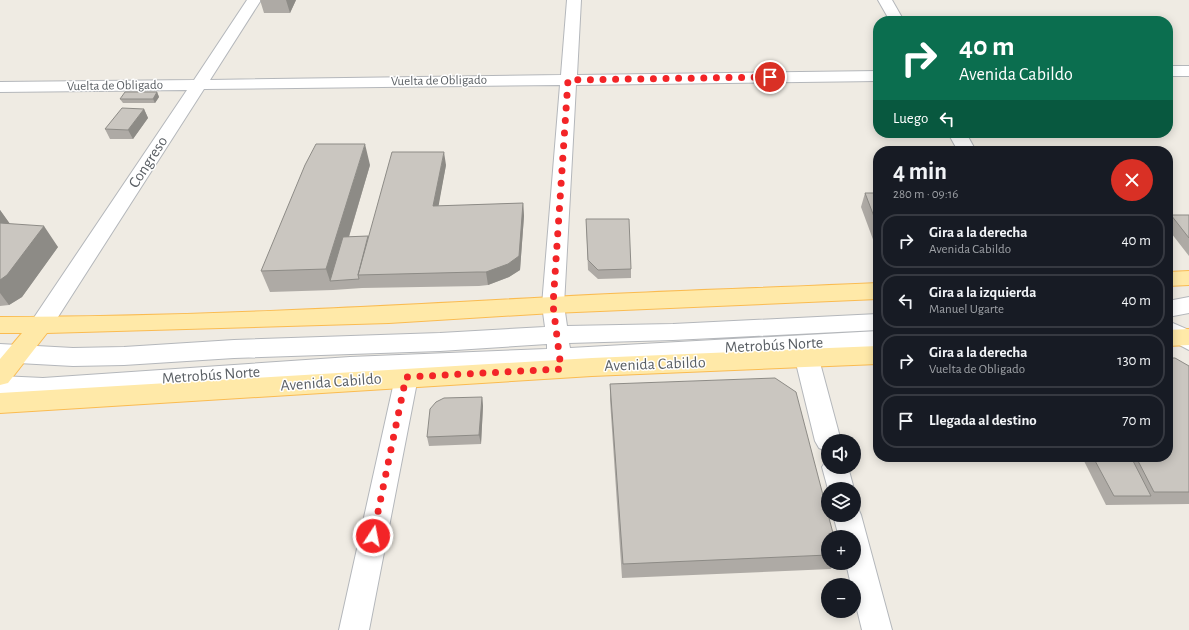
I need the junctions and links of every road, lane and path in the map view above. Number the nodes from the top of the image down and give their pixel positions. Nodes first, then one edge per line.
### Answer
1 (254, 0) edge
2 (574, 0) edge
3 (886, 0) edge
4 (894, 16) edge
5 (1173, 71) edge
6 (1189, 71) edge
7 (873, 76) edge
8 (568, 80) junction
9 (198, 85) junction
10 (0, 87) edge
11 (1189, 278) edge
12 (1173, 279) edge
13 (873, 291) edge
14 (1189, 291) edge
15 (1173, 293) edge
16 (553, 305) junction
17 (1189, 305) edge
18 (1173, 308) edge
19 (873, 322) edge
20 (0, 325) edge
21 (41, 325) junction
22 (873, 340) edge
23 (9, 353) edge
24 (559, 354) junction
25 (873, 355) edge
26 (807, 359) junction
27 (0, 376) edge
28 (406, 377) junction
29 (0, 385) edge
30 (0, 403) edge
31 (826, 434) edge
32 (861, 568) edge
33 (354, 630) edge
34 (877, 630) edge

1 - 9 street, Congreso
2 - 8 street
3 - 4 street
5 - 6 street
7 - 8 street, Vuelta de Obligado
8 - 9 street, Vuelta de Obligado
8 - 16 street
9 - 10 street, Vuelta de Obligado
9 - 21 street, Congreso
11 - 12 main road
13 - 16 main road
14 - 15 street
16 - 21 main road
16 - 24 street
17 - 18 street
19 - 24 street, Metrobús Norte
20 - 21 main road
21 - 23 main road
22 - 24 street, Metrobús Norte
23 - 24 street, Metrobús Norte
23 - 27 main road
24 - 26 main road, Avenida Cabildo
24 - 28 main road, Avenida Cabildo
24 - 29 street, Metrobús Norte
25 - 26 main road, Avenida Cabildo
26 - 31 street
28 - 30 main road, Avenida Cabildo
28 - 33 street
32 - 34 street

